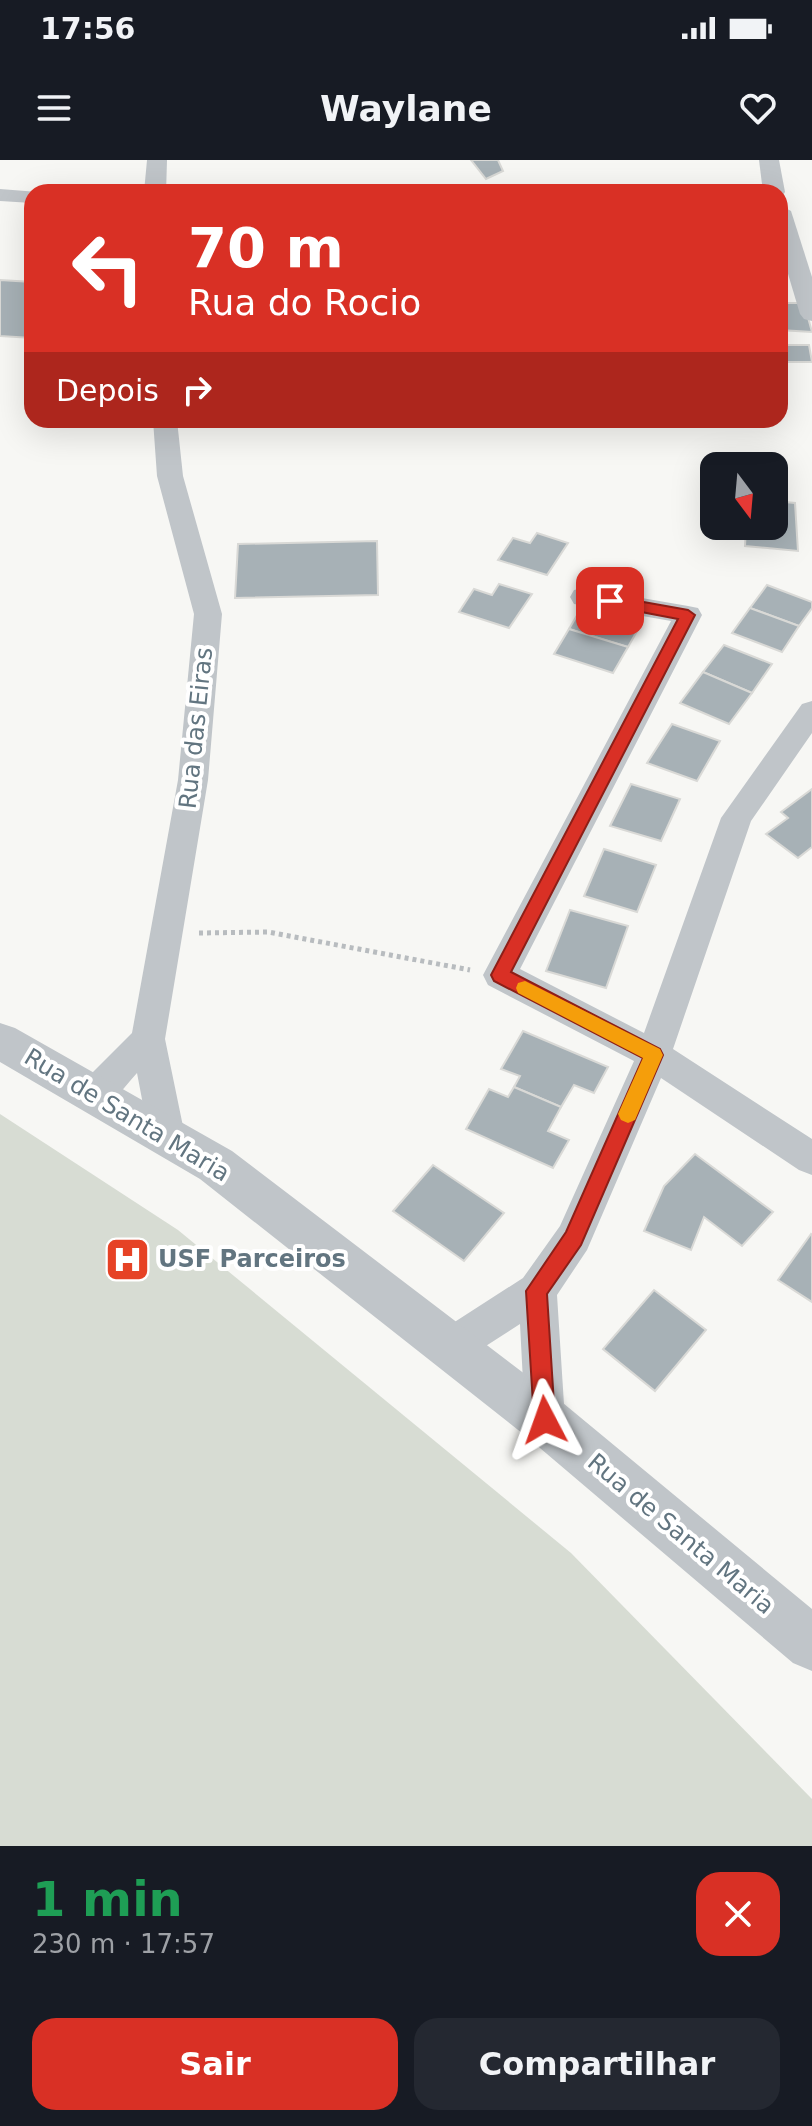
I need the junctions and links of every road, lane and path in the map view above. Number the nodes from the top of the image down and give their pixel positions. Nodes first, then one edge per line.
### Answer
1 (157, 160) edge
2 (769, 160) edge
3 (156, 184) edge
4 (773, 184) edge
5 (0, 195) edge
6 (24, 196) edge
7 (788, 237) edge
8 (812, 314) edge
9 (166, 428) edge
10 (584, 597) dead end
11 (812, 711) edge
12 (166, 933) junction
13 (500, 975) junction
14 (148, 1039) junction
15 (0, 1041) edge
16 (654, 1055) junction
17 (94, 1095) junction
18 (167, 1136) junction
19 (812, 1159) edge
20 (537, 1291) junction
21 (450, 1347) junction
22 (545, 1420) junction
23 (812, 1644) edge

1 - 3 street
2 - 4 street
5 - 6 street
7 - 8 street
9 - 12 street, Rua das Eiras
10 - 13 street
11 - 16 street
12 - 13 path
12 - 14 street, Rua das Eiras
13 - 16 street
14 - 17 street
14 - 18 street, Rua das Eiras
15 - 17 street, Rua de Santa Maria
16 - 19 street
16 - 20 street
17 - 18 street, Rua de Santa Maria
18 - 21 street, Rua de Santa Maria
20 - 21 street
20 - 22 street
21 - 22 street, Rua de Santa Maria
22 - 23 street, Rua de Santa Maria

